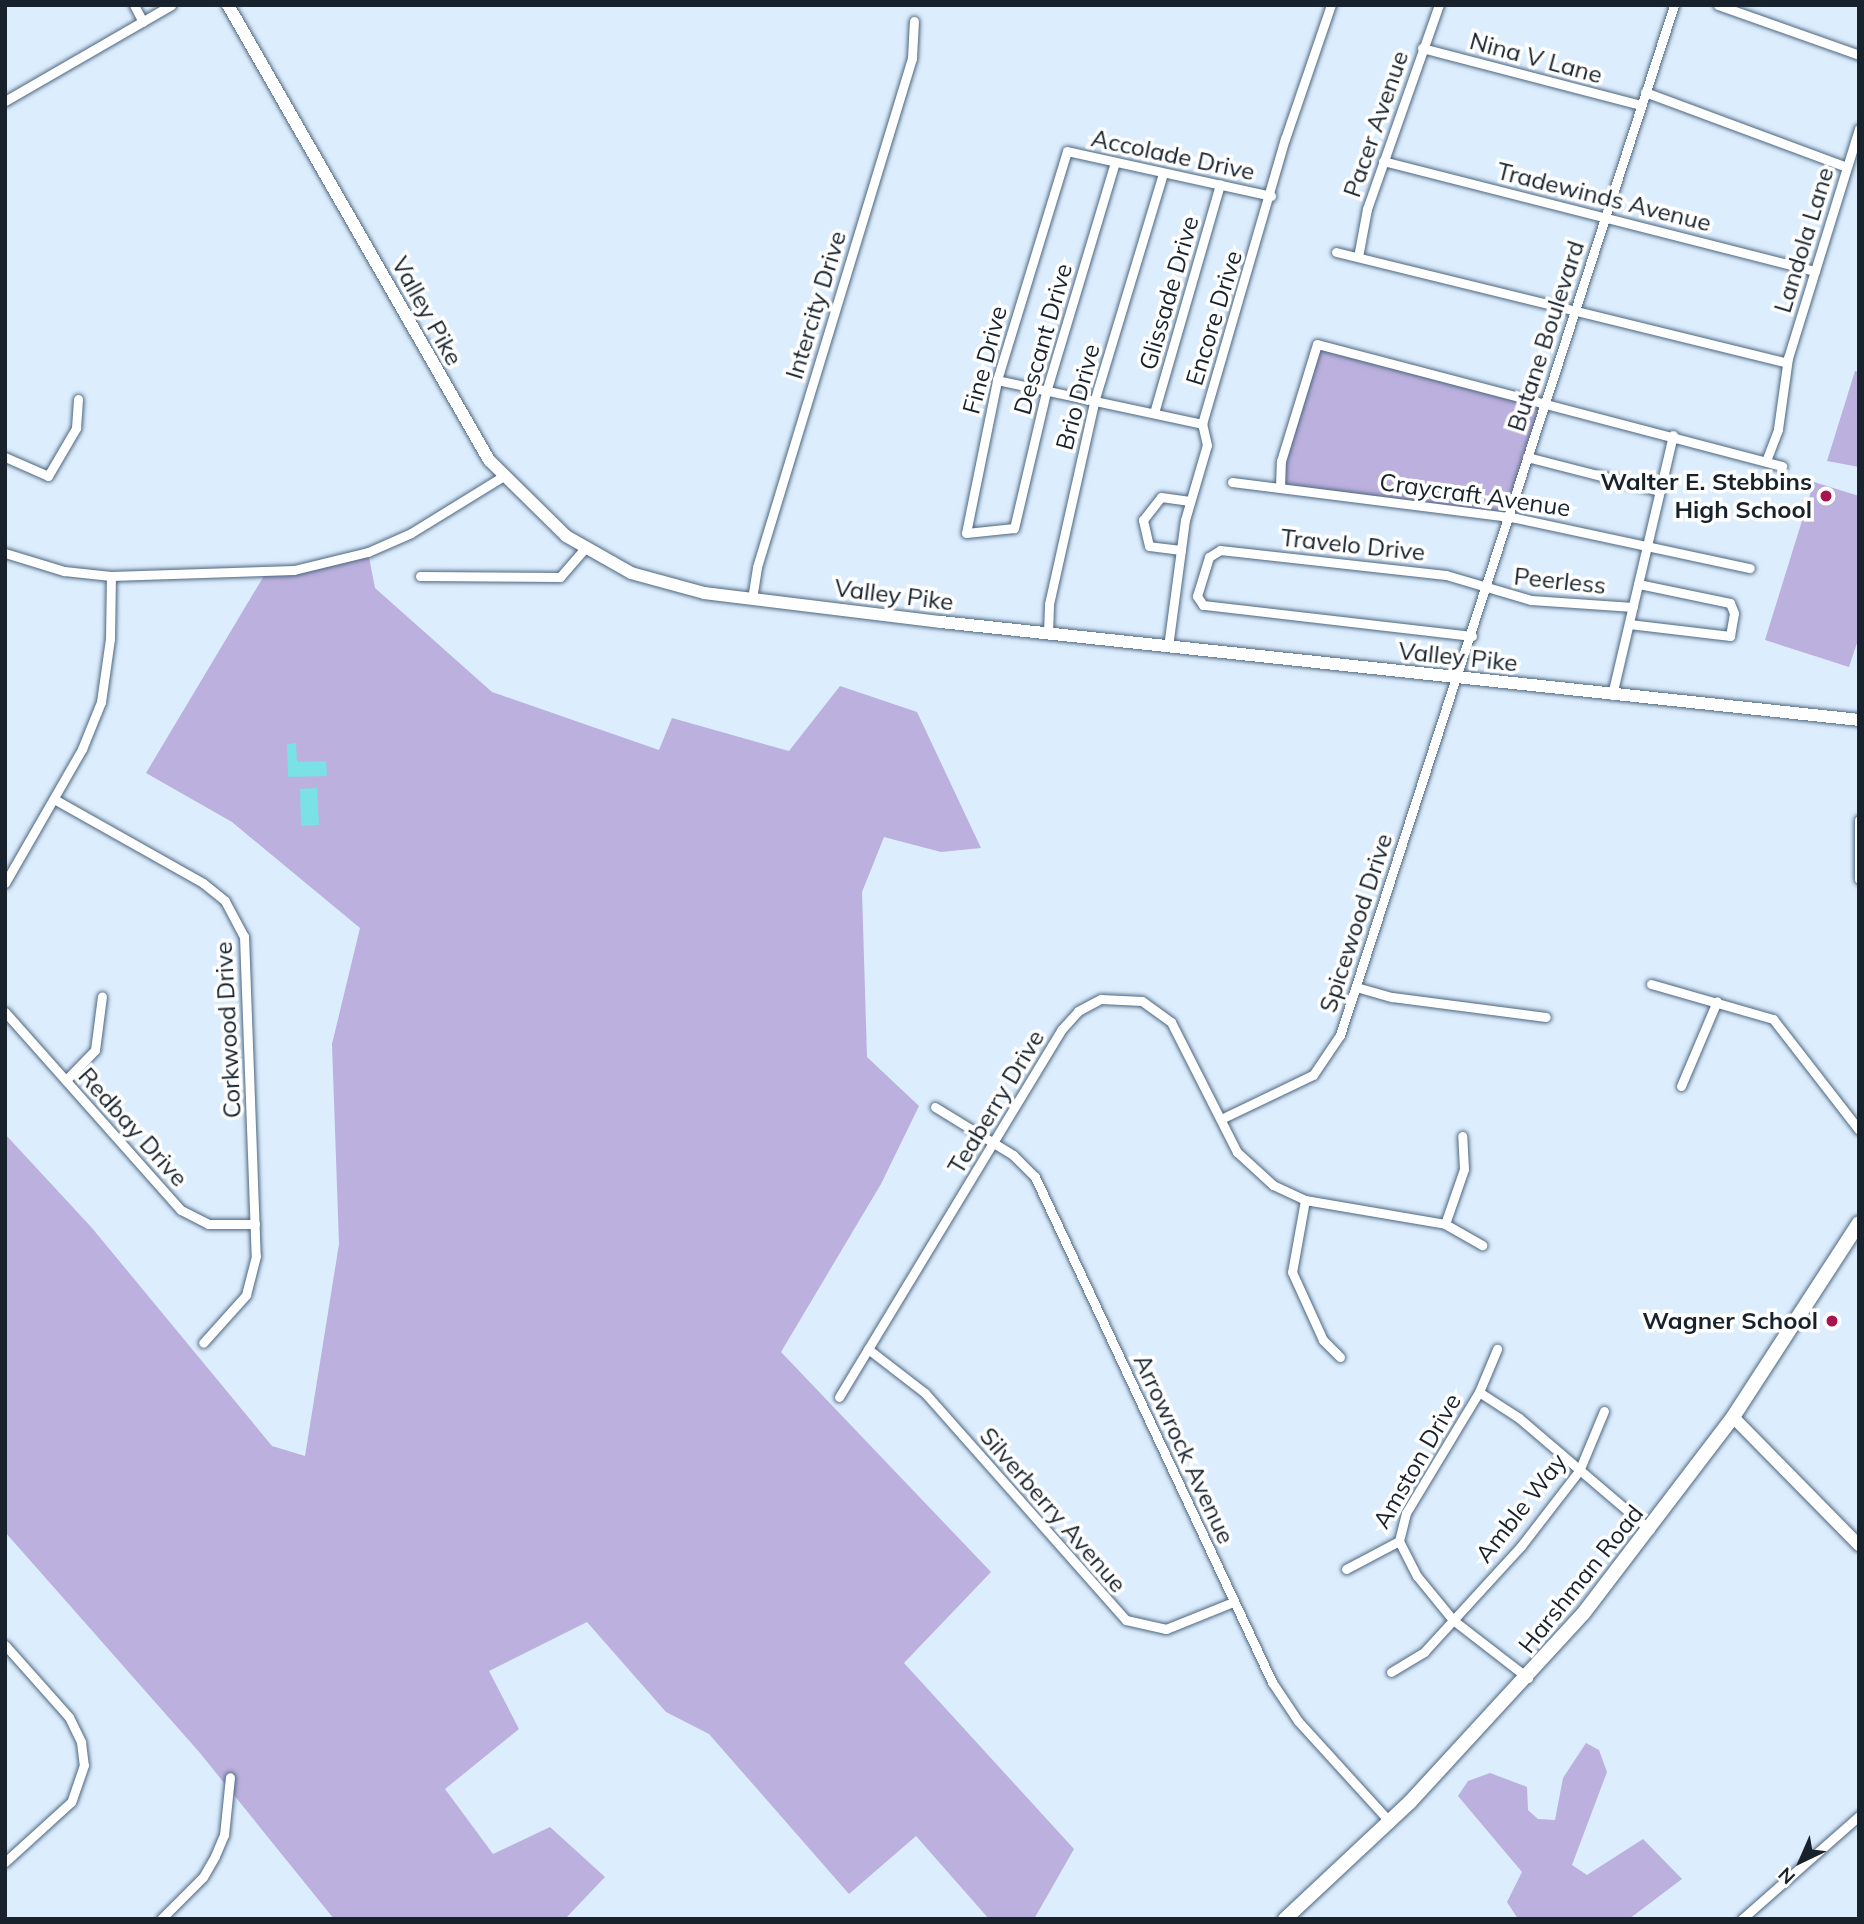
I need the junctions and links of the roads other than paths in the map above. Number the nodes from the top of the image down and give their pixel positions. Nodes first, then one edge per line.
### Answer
1 (134, 5) edge
2 (171, 5) edge
3 (228, 5) edge
4 (1331, 5) edge
5 (1439, 5) edge
6 (1674, 5) edge
7 (1718, 5) edge
8 (914, 21) dead end
9 (142, 22) junction
10 (1422, 48) junction
11 (1859, 55) edge
12 (1645, 92) junction
13 (5, 101) edge
14 (1641, 105) junction
15 (1859, 129) edge
16 (1067, 151) joint
17 (1115, 162) junction
18 (1383, 162) junction
19 (1847, 167) junction
20 (1163, 174) junction
21 (1220, 184) junction
22 (1271, 196) junction
23 (1605, 217) junction
24 (1336, 252) dead end
25 (1359, 257) junction
26 (1815, 271) junction
27 (1574, 311) junction
28 (1787, 363) junction
29 (997, 380) junction
30 (1046, 392) junction
31 (78, 399) dead end
32 (1094, 402) junction
33 (1544, 402) junction
34 (1154, 413) junction
35 (1202, 424) junction
36 (1673, 435) junction
37 (5, 457) edge
38 (1527, 457) junction
39 (1766, 461) junction
40 (1782, 466) dead end
41 (502, 477) junction
42 (1232, 482) dead end
43 (1280, 487) junction
44 (1659, 491) junction
45 (1190, 501) junction
46 (1508, 518) junction
47 (1014, 528) joint
48 (1647, 544) junction
49 (584, 549) junction
50 (1181, 550) junction
51 (5, 554) edge
52 (1750, 568) dead end
53 (111, 576) junction
54 (420, 576) dead end
55 (1638, 584) junction
56 (1484, 590) junction
57 (752, 599) junction
58 (1633, 607) junction
59 (1629, 624) junction
60 (1048, 634) junction
61 (1472, 636) junction
62 (1168, 647) junction
63 (1453, 678) junction
64 (1612, 695) junction
65 (1859, 720) edge
66 (54, 799) junction
67 (1859, 820) edge
68 (9, 867) edge
69 (1859, 879) edge
70 (5, 883) edge
71 (1651, 984) dead end
72 (1356, 987) junction
73 (102, 996) dead end
74 (1717, 1001) junction
75 (5, 1012) edge
76 (1546, 1017) dead end
77 (66, 1080) junction
78 (1681, 1086) dead end
79 (935, 1107) dead end
80 (1221, 1119) junction
81 (1859, 1130) edge
82 (1462, 1136) dead end
83 (994, 1143) junction
84 (1305, 1200) junction
85 (1859, 1223) edge
86 (255, 1224) junction
87 (1445, 1224) junction
88 (1482, 1245) dead end
89 (203, 1343) dead end
90 (868, 1349) junction
91 (1497, 1349) dead end
92 (1340, 1357) dead end
93 (1479, 1392) junction
94 (839, 1397) dead end
95 (1604, 1411) dead end
96 (1733, 1417) junction
97 (1579, 1471) junction
98 (1650, 1530) junction
99 (1399, 1541) junction
100 (1859, 1545) edge
101 (1346, 1569) dead end
102 (1233, 1602) junction
103 (1453, 1620) junction
104 (5, 1645) edge
105 (1391, 1672) dead end
106 (1528, 1678) junction
107 (230, 1777) dead end
108 (1859, 1815) edge
109 (1390, 1822) junction
110 (6, 1859) edge
111 (160, 1919) edge
112 (1285, 1919) edge
113 (1742, 1919) edge

1 - 9 street
2 - 9 street
3 - 41 street, Valley Pike
4 - 22 street, Encore Drive
5 - 10 street, Pacer Avenue
6 - 12 street, Butane Boulevard
7 - 11 street
8 - 57 street, Intercity Drive
9 - 13 street
10 - 14 street, Nina V Lane
10 - 18 street, Pacer Avenue
12 - 14 street, Butane Boulevard
12 - 19 street
14 - 23 street, Butane Boulevard
15 - 19 street, Landola Lane
16 - 17 street, Accolade Drive
16 - 29 street, Fine Drive
17 - 20 street, Accolade Drive
17 - 30 street, Descant Drive
18 - 23 street, Tradewinds Avenue
18 - 25 street, Pacer Avenue
19 - 26 street, Landola Lane
20 - 21 street, Accolade Drive
20 - 32 street, Brio Drive
21 - 22 street, Accolade Drive
21 - 34 street, Glissade Drive
22 - 35 street, Encore Drive
23 - 26 street, Tradewinds Avenue
23 - 27 street, Butane Boulevard
24 - 25 street
25 - 27 street
26 - 28 street, Landola Lane
27 - 28 street
27 - 33 street, Butane Boulevard
28 - 39 street, Landola Lane
29 - 30 street
29 - 47 street, Fine Drive
30 - 32 street
30 - 47 street, Descant Drive
31 - 37 street
32 - 34 street
32 - 60 street, Brio Drive
33 - 36 street
33 - 38 street, Butane Boulevard
33 - 43 street
34 - 35 street
35 - 45 street, Encore Drive
36 - 39 street
36 - 44 street
38 - 44 street
38 - 46 street, Butane Boulevard
39 - 40 street
41 - 49 street, Valley Pike
41 - 53 street
42 - 43 street, Craycraft Avenue
43 - 46 street, Craycraft Avenue
44 - 48 street
45 - 50 street, Encore Drive
45 - 50 street
46 - 48 street, Craycraft Avenue
46 - 56 street, Butane Boulevard
48 - 52 street, Craycraft Avenue
48 - 55 street
49 - 54 street
49 - 57 street, Valley Pike
50 - 62 street, Encore Drive
51 - 53 street
53 - 66 street
55 - 58 street
55 - 59 street
56 - 58 street, Peerless
56 - 61 street, Butane Boulevard
56 - 61 street, Travelo Drive
57 - 60 street, Valley Pike
58 - 59 street
59 - 64 street
60 - 62 street, Valley Pike
61 - 63 street, Butane Boulevard
62 - 63 street, Valley Pike
63 - 64 street, Valley Pike
63 - 72 street, Spicewood Drive
64 - 65 street, Valley Pike
66 - 68 street
66 - 86 street, Corkwood Drive
67 - 69 street
68 - 70 street
71 - 74 street
72 - 76 street
72 - 80 street, Spicewood Drive
73 - 77 street
74 - 78 street
74 - 81 street
75 - 77 street, Redbay Drive
77 - 86 street, Redbay Drive
79 - 83 street, Arrowrock Avenue
80 - 83 street, Teaberry Drive
80 - 84 street, Teaberry Drive
82 - 87 street
83 - 90 street, Teaberry Drive
83 - 102 street, Arrowrock Avenue
84 - 87 street, Teaberry Drive
84 - 92 street
85 - 96 main road, Harshman Road
86 - 89 street, Corkwood Drive
87 - 88 street, Teaberry Drive
90 - 94 street, Teaberry Drive
90 - 102 street, Silverberry Avenue
91 - 93 street, Amston Drive
93 - 97 street
93 - 99 street, Amston Drive
95 - 97 street, Amble Way
96 - 98 main road, Harshman Road
96 - 100 street
97 - 98 street
97 - 103 street, Amble Way
98 - 106 main road, Harshman Road
99 - 101 street, Amston Drive
99 - 103 street
102 - 109 street, Arrowrock Avenue
103 - 105 street, Amble Way
103 - 106 street
104 - 110 street
106 - 109 main road, Harshman Road
107 - 111 street
108 - 113 street
109 - 112 main road, Harshman Road

